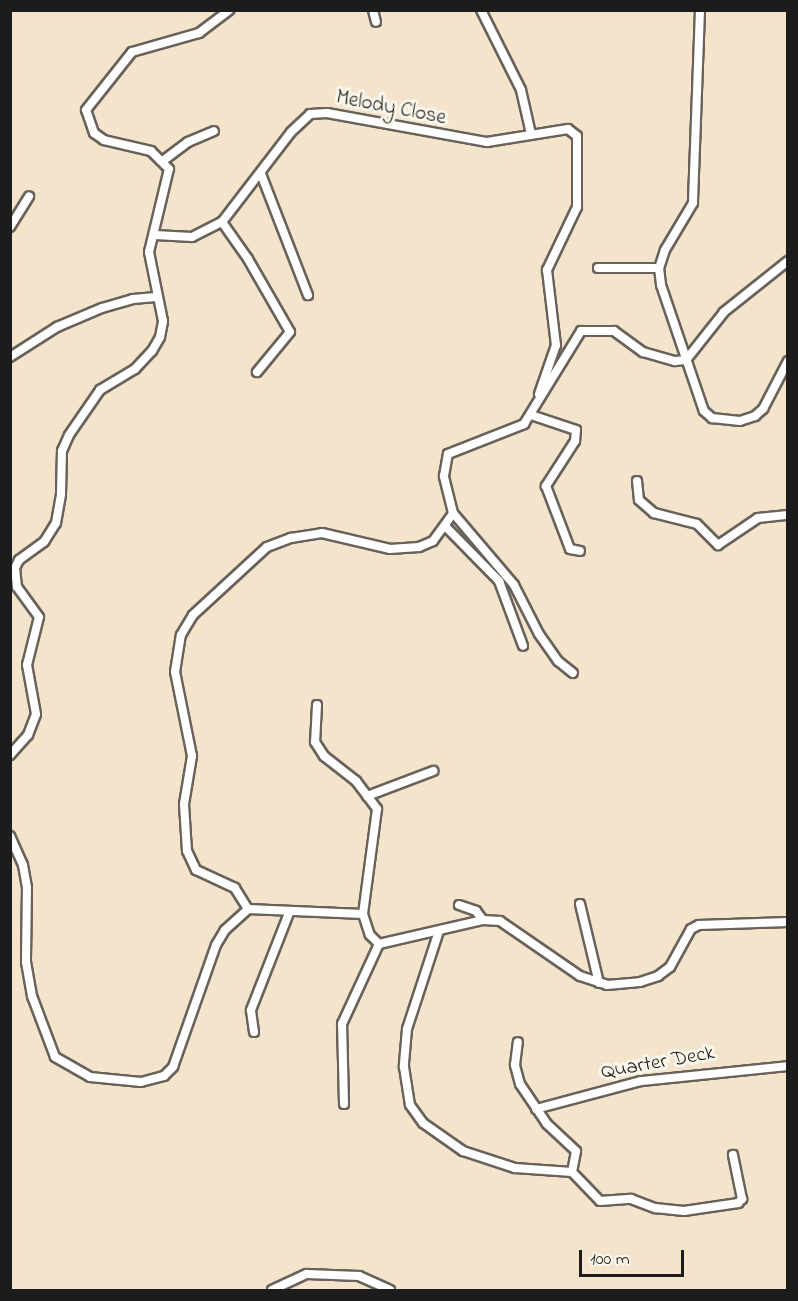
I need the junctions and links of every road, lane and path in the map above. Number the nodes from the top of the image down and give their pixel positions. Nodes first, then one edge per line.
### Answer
1 (229, 10) edge
2 (373, 10) edge
3 (481, 10) edge
4 (700, 10) edge
5 (376, 22) dead end
6 (214, 131) dead end
7 (531, 134) junction
8 (164, 160) junction
9 (261, 174) junction
10 (29, 197) dead end
11 (222, 222) junction
12 (10, 227) edge
13 (155, 235) junction
14 (788, 261) edge
15 (598, 268) dead end
16 (659, 268) junction
17 (308, 296) dead end
18 (156, 297) junction
19 (10, 357) edge
20 (686, 360) junction
21 (788, 361) edge
22 (257, 372) dead end
23 (538, 401) junction
24 (531, 416) junction
25 (637, 481) dead end
26 (453, 513) junction
27 (788, 515) edge
28 (446, 527) junction
29 (580, 551) dead end
30 (523, 645) dead end
31 (573, 673) dead end
32 (317, 705) dead end
33 (10, 755) edge
34 (433, 771) dead end
35 (367, 796) junction
36 (10, 836) edge
37 (580, 904) dead end
38 (459, 905) dead end
39 (248, 909) junction
40 (289, 913) junction
41 (363, 914) junction
42 (483, 920) junction
43 (788, 922) edge
44 (439, 931) junction
45 (379, 944) junction
46 (599, 983) junction
47 (254, 1032) dead end
48 (518, 1042) dead end
49 (788, 1066) edge
50 (344, 1104) dead end
51 (536, 1109) junction
52 (733, 1155) dead end
53 (572, 1172) junction
54 (272, 1290) edge
55 (390, 1290) edge

1 - 8 street
2 - 5 street
3 - 7 street
4 - 16 street
6 - 8 street
7 - 9 street, Melody Close
7 - 23 street, Melody Close
8 - 13 street
9 - 11 street, Melody Close
9 - 17 street
10 - 12 street
11 - 13 street, Melody Close
11 - 22 street
13 - 18 street
14 - 20 street
15 - 16 street
16 - 20 street
18 - 19 street
18 - 33 street
20 - 21 street
20 - 23 street
23 - 24 street
24 - 26 street
24 - 29 street
25 - 27 street
26 - 28 street
26 - 31 street
28 - 30 street
28 - 39 street
32 - 35 street
34 - 35 street
35 - 41 street
36 - 39 street
37 - 46 street
38 - 42 street
39 - 40 street
40 - 41 street
40 - 47 street
41 - 45 street
42 - 44 street
42 - 46 street
43 - 46 street
44 - 45 street
44 - 53 street
45 - 50 street
48 - 51 street
49 - 51 street, Quarter Deck
51 - 53 street
52 - 53 street
54 - 55 street

